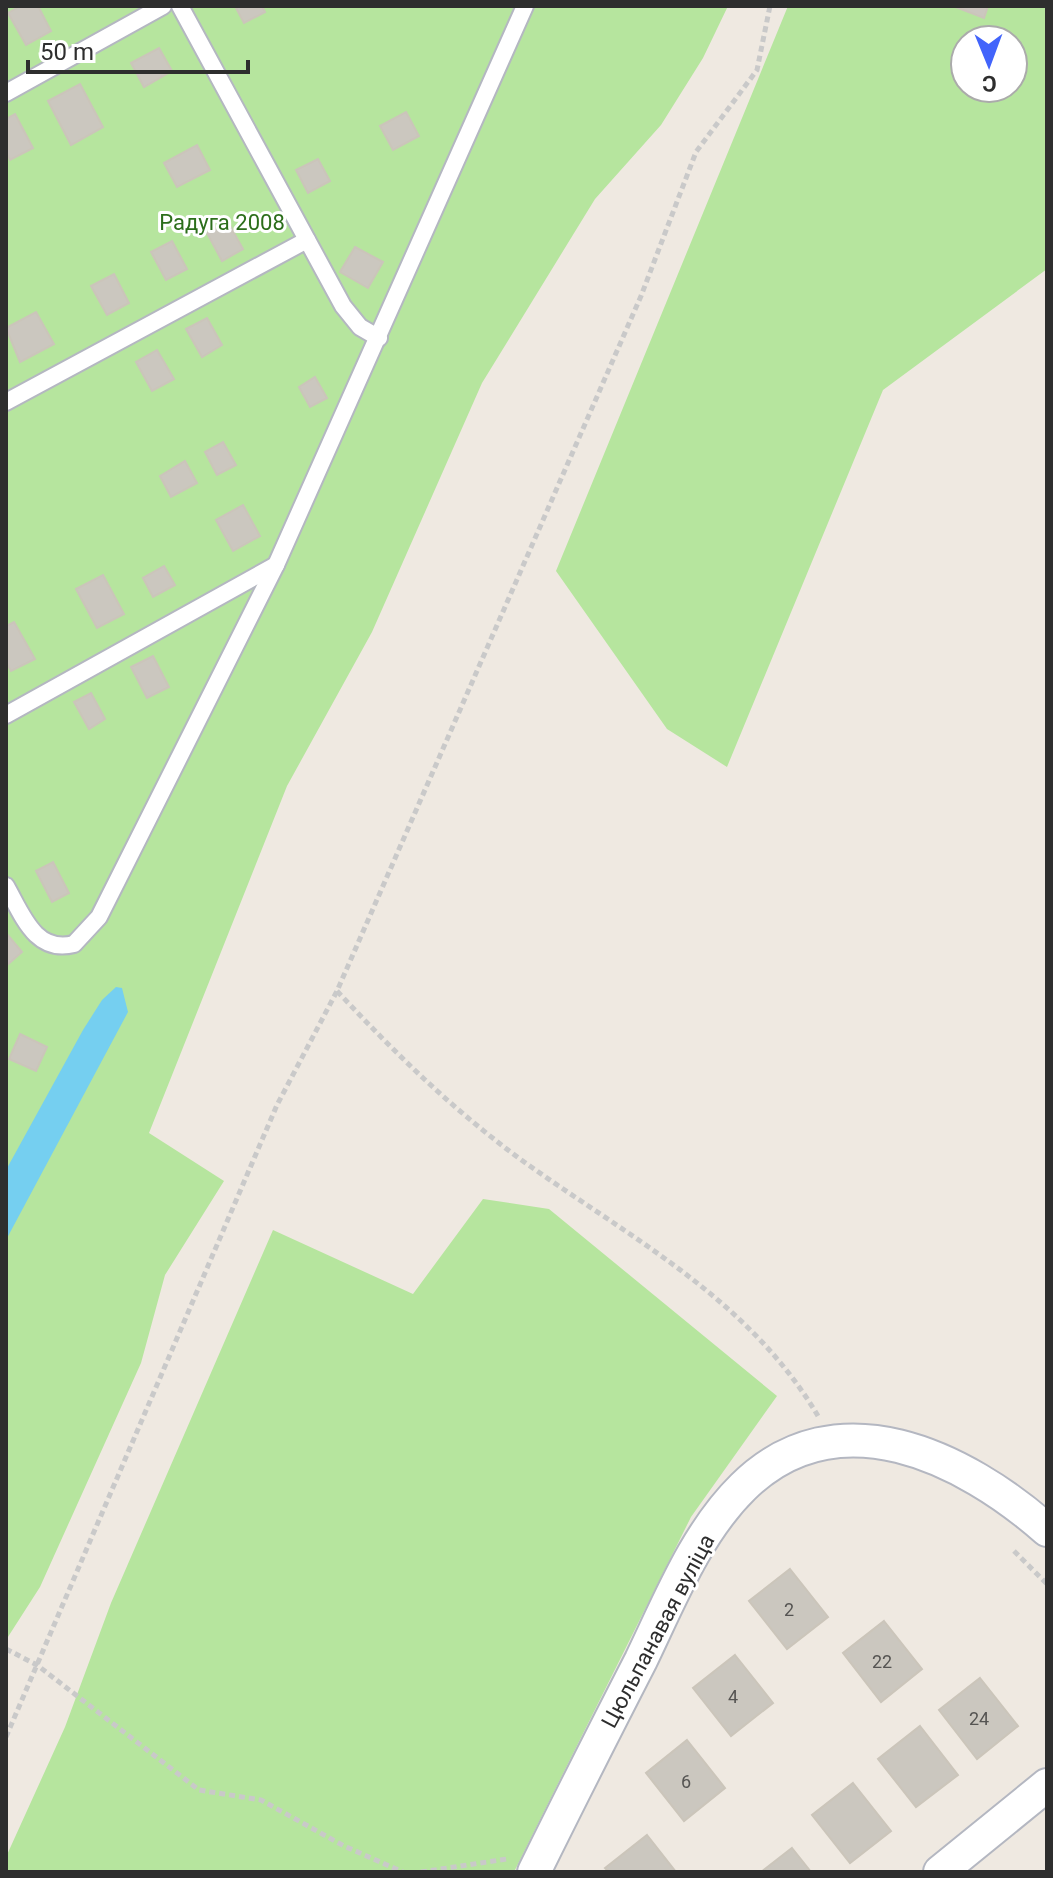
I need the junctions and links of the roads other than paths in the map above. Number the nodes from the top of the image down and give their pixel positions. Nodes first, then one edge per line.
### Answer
1 (163, 6) edge
2 (180, 6) edge
3 (525, 6) edge
4 (6, 93) edge
5 (307, 240) junction
6 (379, 338) junction
7 (6, 402) edge
8 (276, 565) junction
9 (6, 715) edge
10 (6, 886) edge
11 (1047, 1530) edge
12 (1047, 1785) edge
13 (539, 1863) edge
14 (940, 1872) edge

1 - 4 lane
2 - 5 lane
3 - 6 lane
5 - 6 lane
5 - 7 lane
6 - 8 lane
8 - 9 lane
8 - 10 lane
11 - 13 street, Цюльпанавая вуліца
12 - 14 street

